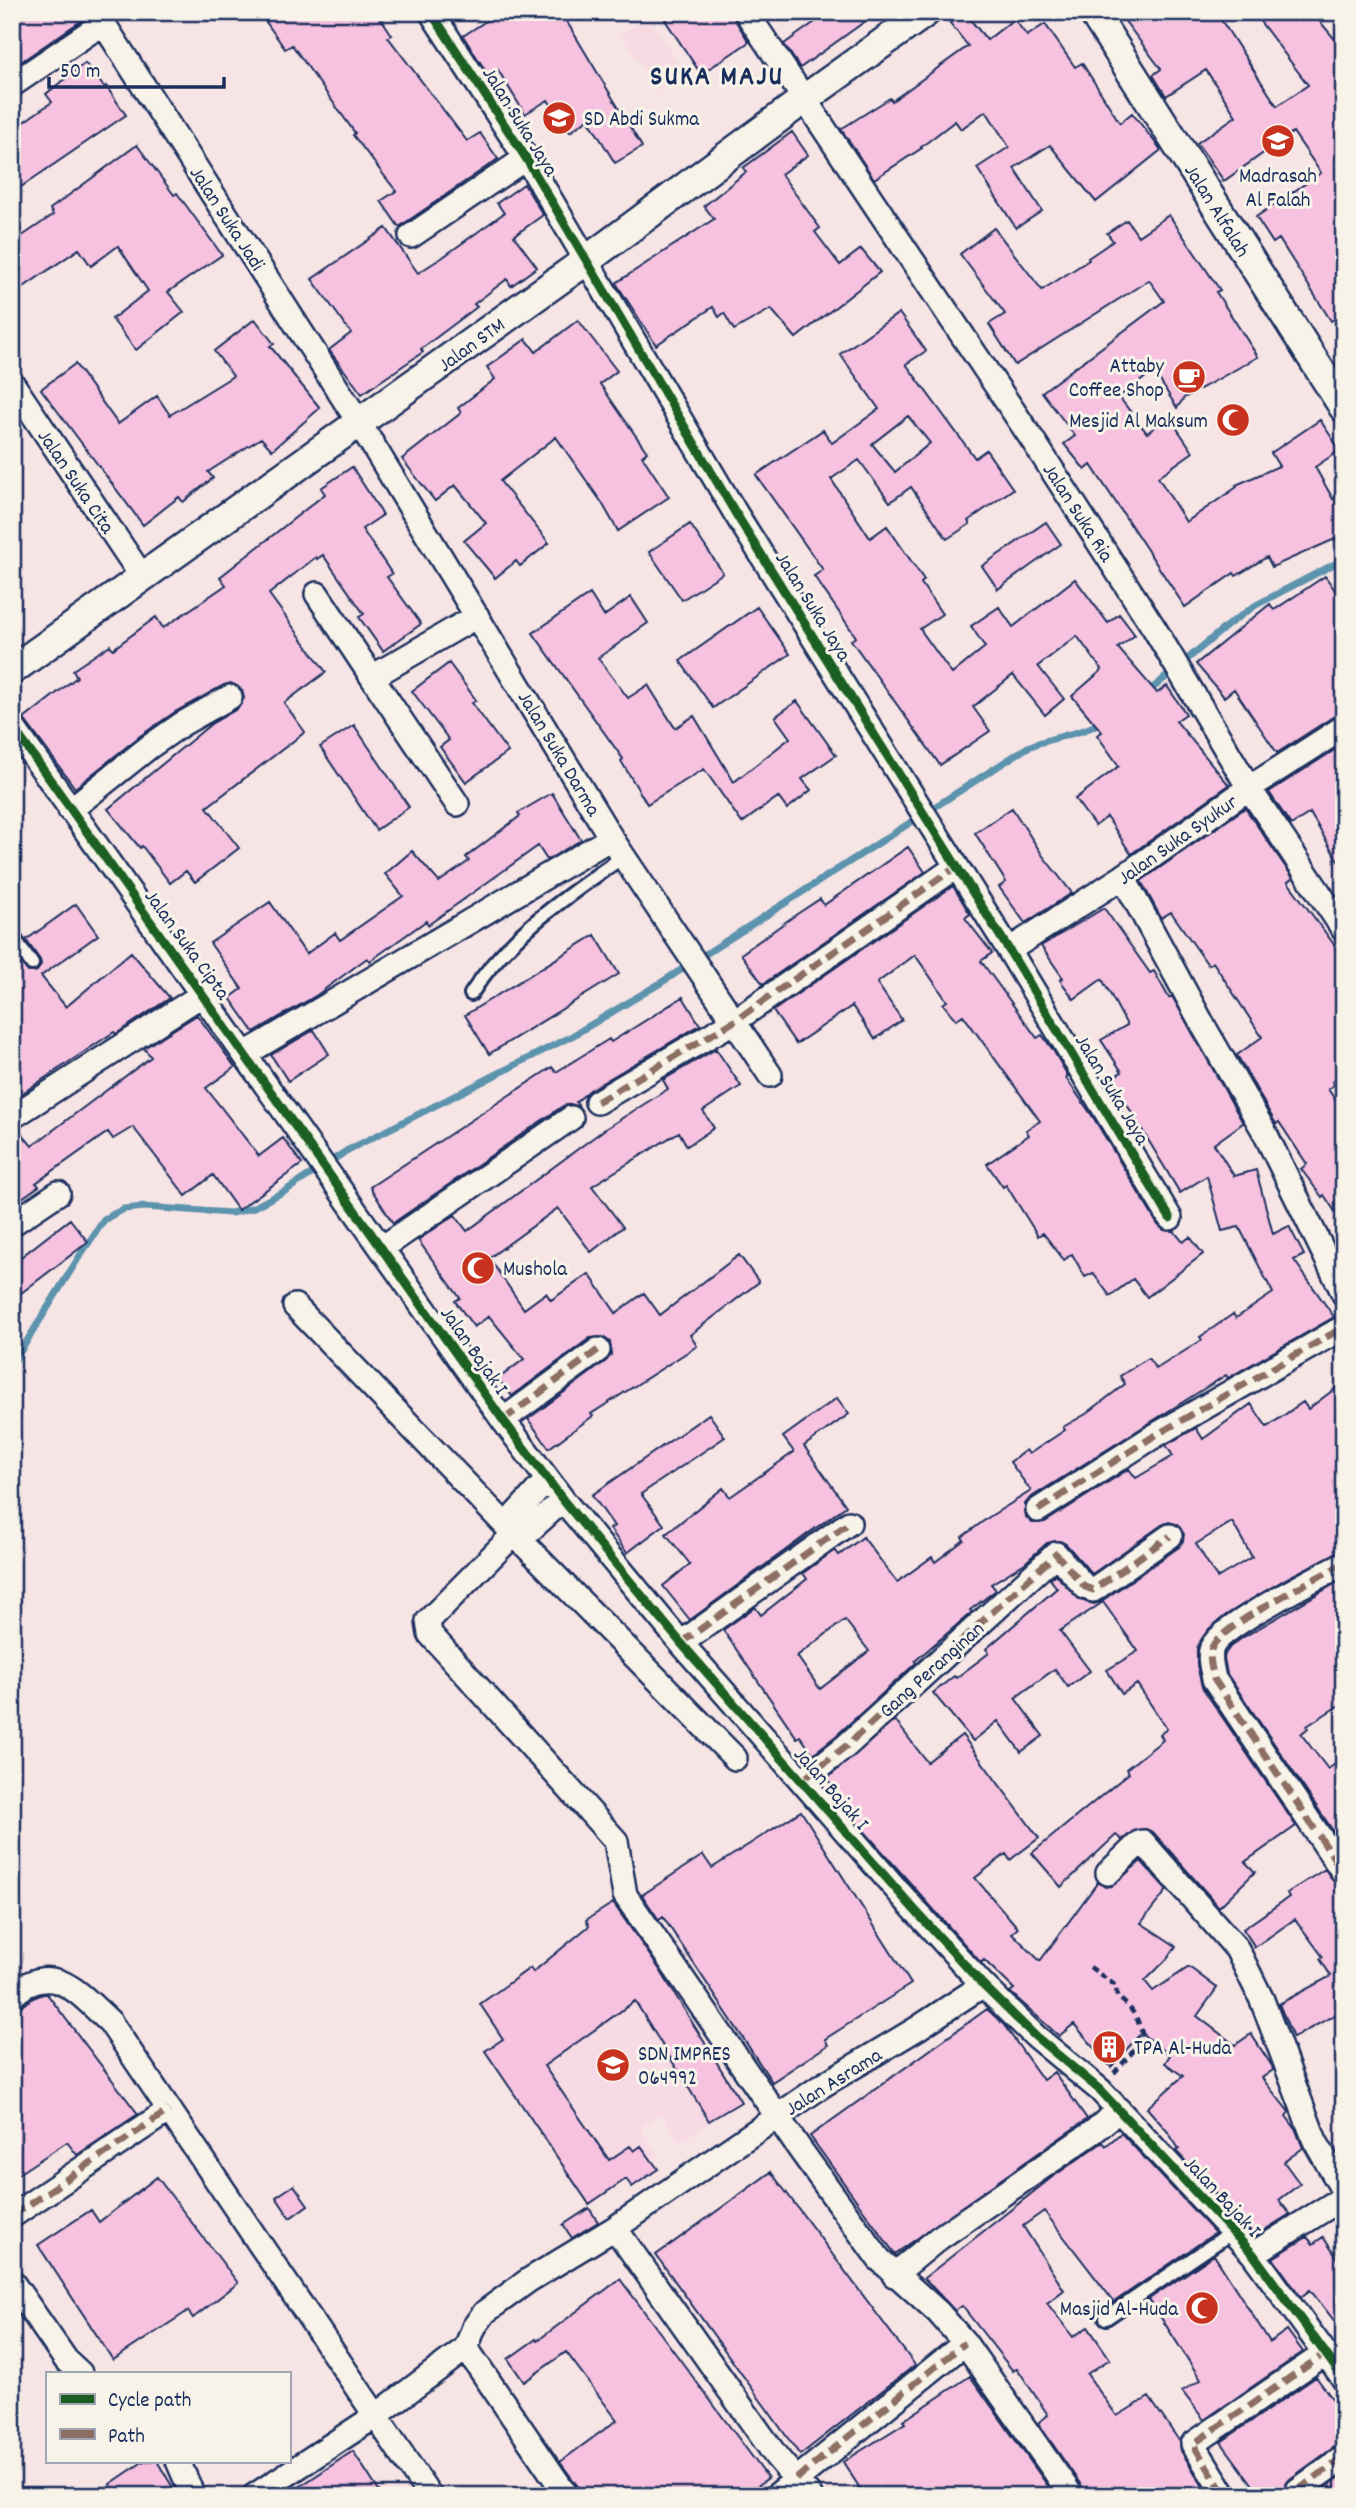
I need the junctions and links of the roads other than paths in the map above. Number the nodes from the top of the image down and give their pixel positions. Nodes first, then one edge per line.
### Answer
1 (431, 12) edge
2 (746, 12) edge
3 (926, 12) edge
4 (1093, 12) edge
5 (100, 18) edge
6 (12, 85) edge
7 (803, 100) junction
8 (526, 158) junction
9 (411, 236) dead end
10 (587, 260) junction
11 (12, 383) edge
12 (1344, 408) edge
13 (360, 424) junction
14 (143, 578) junction
15 (317, 594) dead end
16 (477, 616) junction
17 (12, 670) edge
18 (372, 677) junction
19 (230, 697) dead end
20 (12, 726) edge
21 (1344, 727) edge
22 (1249, 788) junction
23 (457, 804) dead end
24 (70, 810) junction
25 (617, 847) junction
26 (956, 867) junction
27 (1123, 877) junction
28 (1344, 930) edge
29 (12, 935) edge
30 (1009, 950) junction
31 (32, 964) dead end
32 (471, 994) dead end
33 (203, 995) junction
34 (733, 1022) junction
35 (245, 1054) junction
36 (770, 1075) dead end
37 (597, 1102) dead end
38 (17, 1114) dead end
39 (571, 1118) dead end
40 (335, 1183) joint
41 (58, 1193) dead end
42 (1170, 1218) dead end
43 (12, 1224) edge
44 (382, 1248) junction
45 (1344, 1294) edge
46 (295, 1306) dead end
47 (1344, 1327) edge
48 (597, 1350) dead end
49 (503, 1420) junction
50 (547, 1480) junction
51 (563, 1500) junction
52 (1038, 1510) dead end
53 (849, 1523) dead end
54 (514, 1534) junction
55 (1170, 1536) dead end
56 (1344, 1563) edge
57 (681, 1643) junction
58 (734, 1758) dead end
59 (803, 1780) junction
60 (1108, 1873) dead end
61 (1344, 1873) edge
62 (983, 1985) junction
63 (12, 1996) edge
64 (169, 2110) junction
65 (1119, 2110) junction
66 (778, 2116) junction
67 (1344, 2194) edge
68 (12, 2216) edge
69 (615, 2228) junction
70 (1232, 2232) junction
71 (1253, 2254) junction
72 (894, 2274) junction
73 (12, 2282) edge
74 (1106, 2318) dead end
75 (965, 2343) junction
76 (466, 2348) junction
77 (1326, 2353) junction
78 (79, 2372) edge
79 (1344, 2379) edge
80 (377, 2415) junction
81 (1344, 2457) edge
82 (178, 2462) edge
83 (803, 2487) edge
84 (1298, 2490) dead end
85 (1224, 2494) edge
86 (193, 2496) edge
87 (254, 2496) edge
88 (430, 2496) edge
89 (567, 2496) edge
90 (776, 2496) edge
91 (1072, 2496) edge

1 - 8 street, Jalan Suka Jaya
2 - 7 street, Jalan Suka Ria
3 - 7 street, Jalan STM
4 - 12 street, Jalan Alfalah
5 - 6 street
5 - 13 street, Jalan Suka Jadi
7 - 10 street, Jalan STM
7 - 22 street, Jalan Suka Ria
8 - 9 street
8 - 10 street, Jalan Suka Jaya
10 - 13 street, Jalan STM
10 - 26 street, Jalan Suka Jaya
11 - 14 street, Jalan Suka Cita
13 - 14 street, Jalan STM
13 - 16 street, Jalan Suka Darma
14 - 17 street, Jalan STM
15 - 18 street
16 - 18 street
16 - 25 street, Jalan Suka Darma
18 - 23 street
19 - 24 street
20 - 24 street, Jalan Suka Cipta
21 - 22 street, Jalan Suka Syukur
22 - 27 street, Jalan Suka Syukur
22 - 28 street, Jalan Suka Ria
24 - 33 street, Jalan Suka Cipta
25 - 32 lane
25 - 34 street, Jalan Suka Darma
25 - 35 street
26 - 30 street, Jalan Suka Jaya
26 - 34 street
27 - 30 street, Jalan Suka Syukur
27 - 45 street
29 - 31 lane
30 - 42 street, Jalan Suka Jaya
33 - 35 street, Jalan Suka Cipta
33 - 38 street
34 - 36 street, Jalan Suka Darma
34 - 37 street
35 - 40 street, Jalan Suka Cipta
39 - 44 street
40 - 44 street, Jalan Bajak I
41 - 43 street
44 - 49 street, Jalan Bajak I
46 - 54 street
47 - 52 street
48 - 49 street
49 - 50 street, Jalan Bajak I
50 - 51 street, Jalan Bajak I
50 - 54 street
51 - 54 street
51 - 57 street, Jalan Bajak I
53 - 57 street
54 - 58 street
54 - 66 street
55 - 59 street, Gang Peranginan
56 - 61 street
57 - 59 street, Jalan Bajak I
59 - 62 street, Jalan Bajak I
60 - 67 street
62 - 65 street, Jalan Bajak I
62 - 66 street, Jalan Asrama
63 - 64 street
64 - 68 street
64 - 80 street
65 - 70 street, Jalan Bajak I
65 - 72 street
66 - 69 street
66 - 72 street, Jalan Asrama
67 - 71 street
69 - 76 street
69 - 83 street
70 - 71 street, Jalan Bajak I
70 - 74 lane
71 - 77 street, Jalan Bajak I
72 - 75 street, Jalan Asrama
73 - 78 street
75 - 83 street
75 - 91 street, Jalan Asrama
76 - 80 street
76 - 89 street
77 - 79 street, Jalan Bajak I
77 - 85 street
80 - 87 street
80 - 88 street
81 - 84 street
82 - 86 street
83 - 90 street

